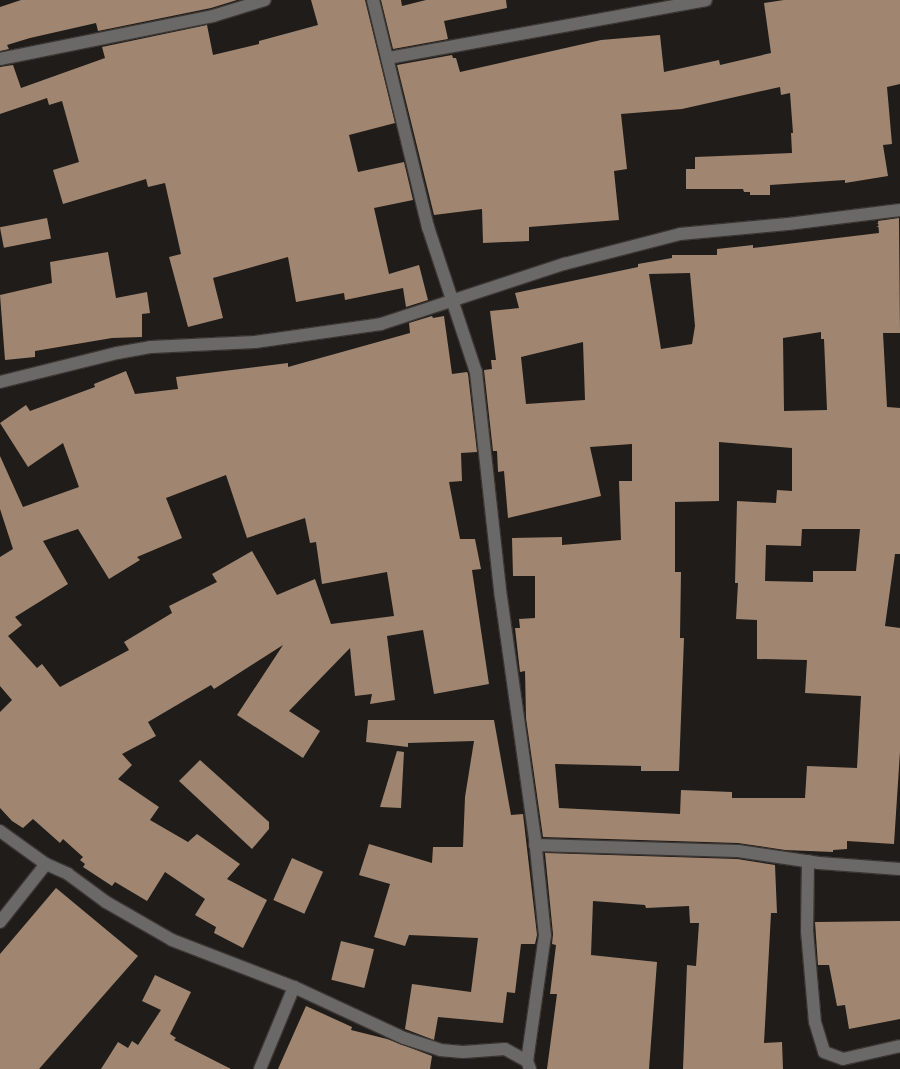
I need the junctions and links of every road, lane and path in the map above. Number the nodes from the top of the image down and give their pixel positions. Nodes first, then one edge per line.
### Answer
1 (265, 0) edge
2 (373, 0) edge
3 (706, 0) edge
4 (388, 58) junction
5 (0, 59) edge
6 (900, 210) edge
7 (453, 302) junction
8 (0, 382) edge
9 (0, 831) edge
10 (536, 845) junction
11 (808, 861) junction
12 (46, 864) junction
13 (900, 868) edge
14 (0, 922) edge
15 (294, 988) junction
16 (900, 1046) edge
17 (528, 1065) edge
18 (260, 1069) edge

1 - 5 street
2 - 4 street
3 - 4 street
4 - 7 street
6 - 7 street
7 - 8 street
7 - 10 street
9 - 12 street
10 - 11 street
10 - 17 street
11 - 13 street
11 - 16 street
12 - 14 street
12 - 15 street
15 - 17 street
15 - 18 street

